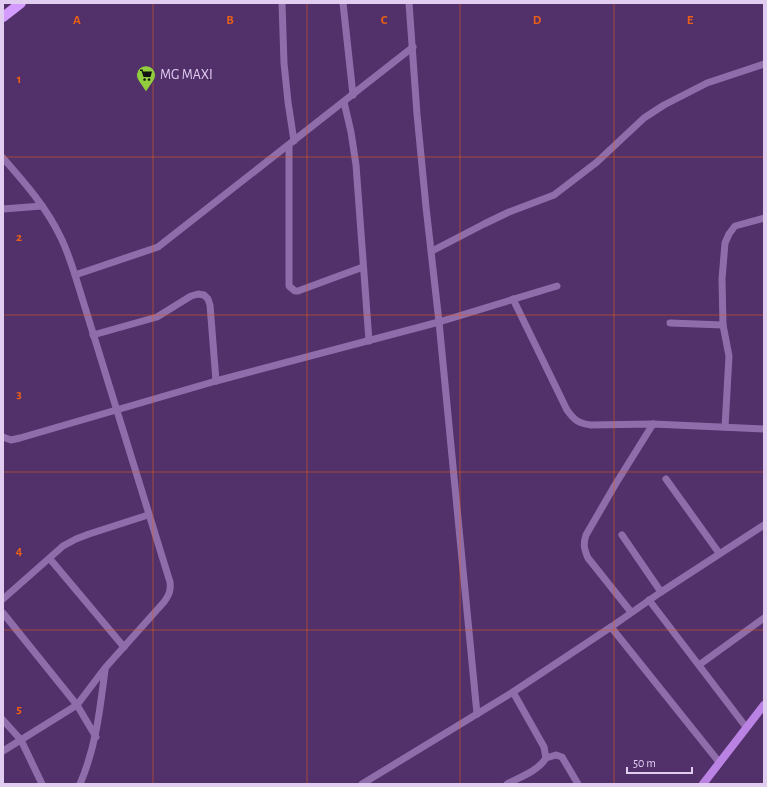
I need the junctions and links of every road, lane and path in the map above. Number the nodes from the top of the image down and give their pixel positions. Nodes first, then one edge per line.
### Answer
1 (21, 3) edge
2 (282, 3) edge
3 (343, 3) edge
4 (409, 3) edge
5 (3, 17) edge
6 (413, 47) junction
7 (764, 64) edge
8 (353, 95) junction
9 (344, 102) junction
10 (291, 143) junction
11 (3, 158) edge
12 (42, 206) junction
13 (3, 209) edge
14 (764, 218) edge
15 (432, 251) junction
16 (363, 267) junction
17 (75, 275) junction
18 (557, 286) dead end
19 (513, 300) junction
20 (439, 322) junction
21 (670, 323) dead end
22 (723, 325) junction
23 (93, 335) junction
24 (369, 341) junction
25 (216, 381) junction
26 (116, 411) junction
27 (653, 424) junction
28 (725, 427) junction
29 (764, 429) edge
30 (3, 437) edge
31 (666, 479) dead end
32 (148, 515) junction
33 (764, 525) edge
34 (622, 535) dead end
35 (719, 553) junction
36 (50, 559) junction
37 (661, 592) junction
38 (3, 599) edge
39 (649, 600) junction
40 (631, 612) junction
41 (3, 613) edge
42 (764, 618) edge
43 (611, 627) junction
44 (124, 647) junction
45 (699, 665) junction
46 (105, 668) junction
47 (513, 692) junction
48 (77, 705) junction
49 (764, 705) edge
50 (477, 714) junction
51 (3, 720) edge
52 (746, 727) junction
53 (96, 737) junction
54 (21, 740) junction
55 (3, 751) edge
56 (546, 758) junction
57 (719, 762) junction
58 (42, 784) edge
59 (80, 784) edge
60 (362, 784) edge
61 (507, 784) edge
62 (578, 784) edge
63 (702, 784) edge

1 - 5 main road
2 - 10 street
3 - 8 street
4 - 6 street
6 - 8 street
6 - 15 street
7 - 15 street
8 - 9 street
9 - 10 street
9 - 16 street
10 - 16 street
10 - 17 street
11 - 12 street
12 - 13 street
12 - 17 street
14 - 22 street
15 - 20 street
16 - 24 street
17 - 23 street
18 - 19 street
19 - 20 street
19 - 27 street
20 - 24 street
20 - 50 street
21 - 22 street
22 - 28 street
23 - 25 street
23 - 26 street
24 - 25 street
25 - 26 street
26 - 30 street
26 - 32 street
27 - 28 street
27 - 40 street
28 - 29 street
31 - 35 street
32 - 36 street
32 - 44 street
33 - 35 street
34 - 37 street
35 - 37 street
36 - 38 street
36 - 44 street
37 - 39 street
39 - 40 street
39 - 45 street
40 - 43 street
41 - 48 street
42 - 45 street
43 - 47 street
43 - 57 street
44 - 46 street
45 - 52 street
46 - 48 street
46 - 53 street
47 - 50 street
47 - 56 street
48 - 53 street
48 - 54 street
49 - 52 street
50 - 60 street
51 - 54 street
52 - 57 street
53 - 59 street
54 - 55 street
54 - 58 street
56 - 61 street
56 - 62 street
57 - 63 street

